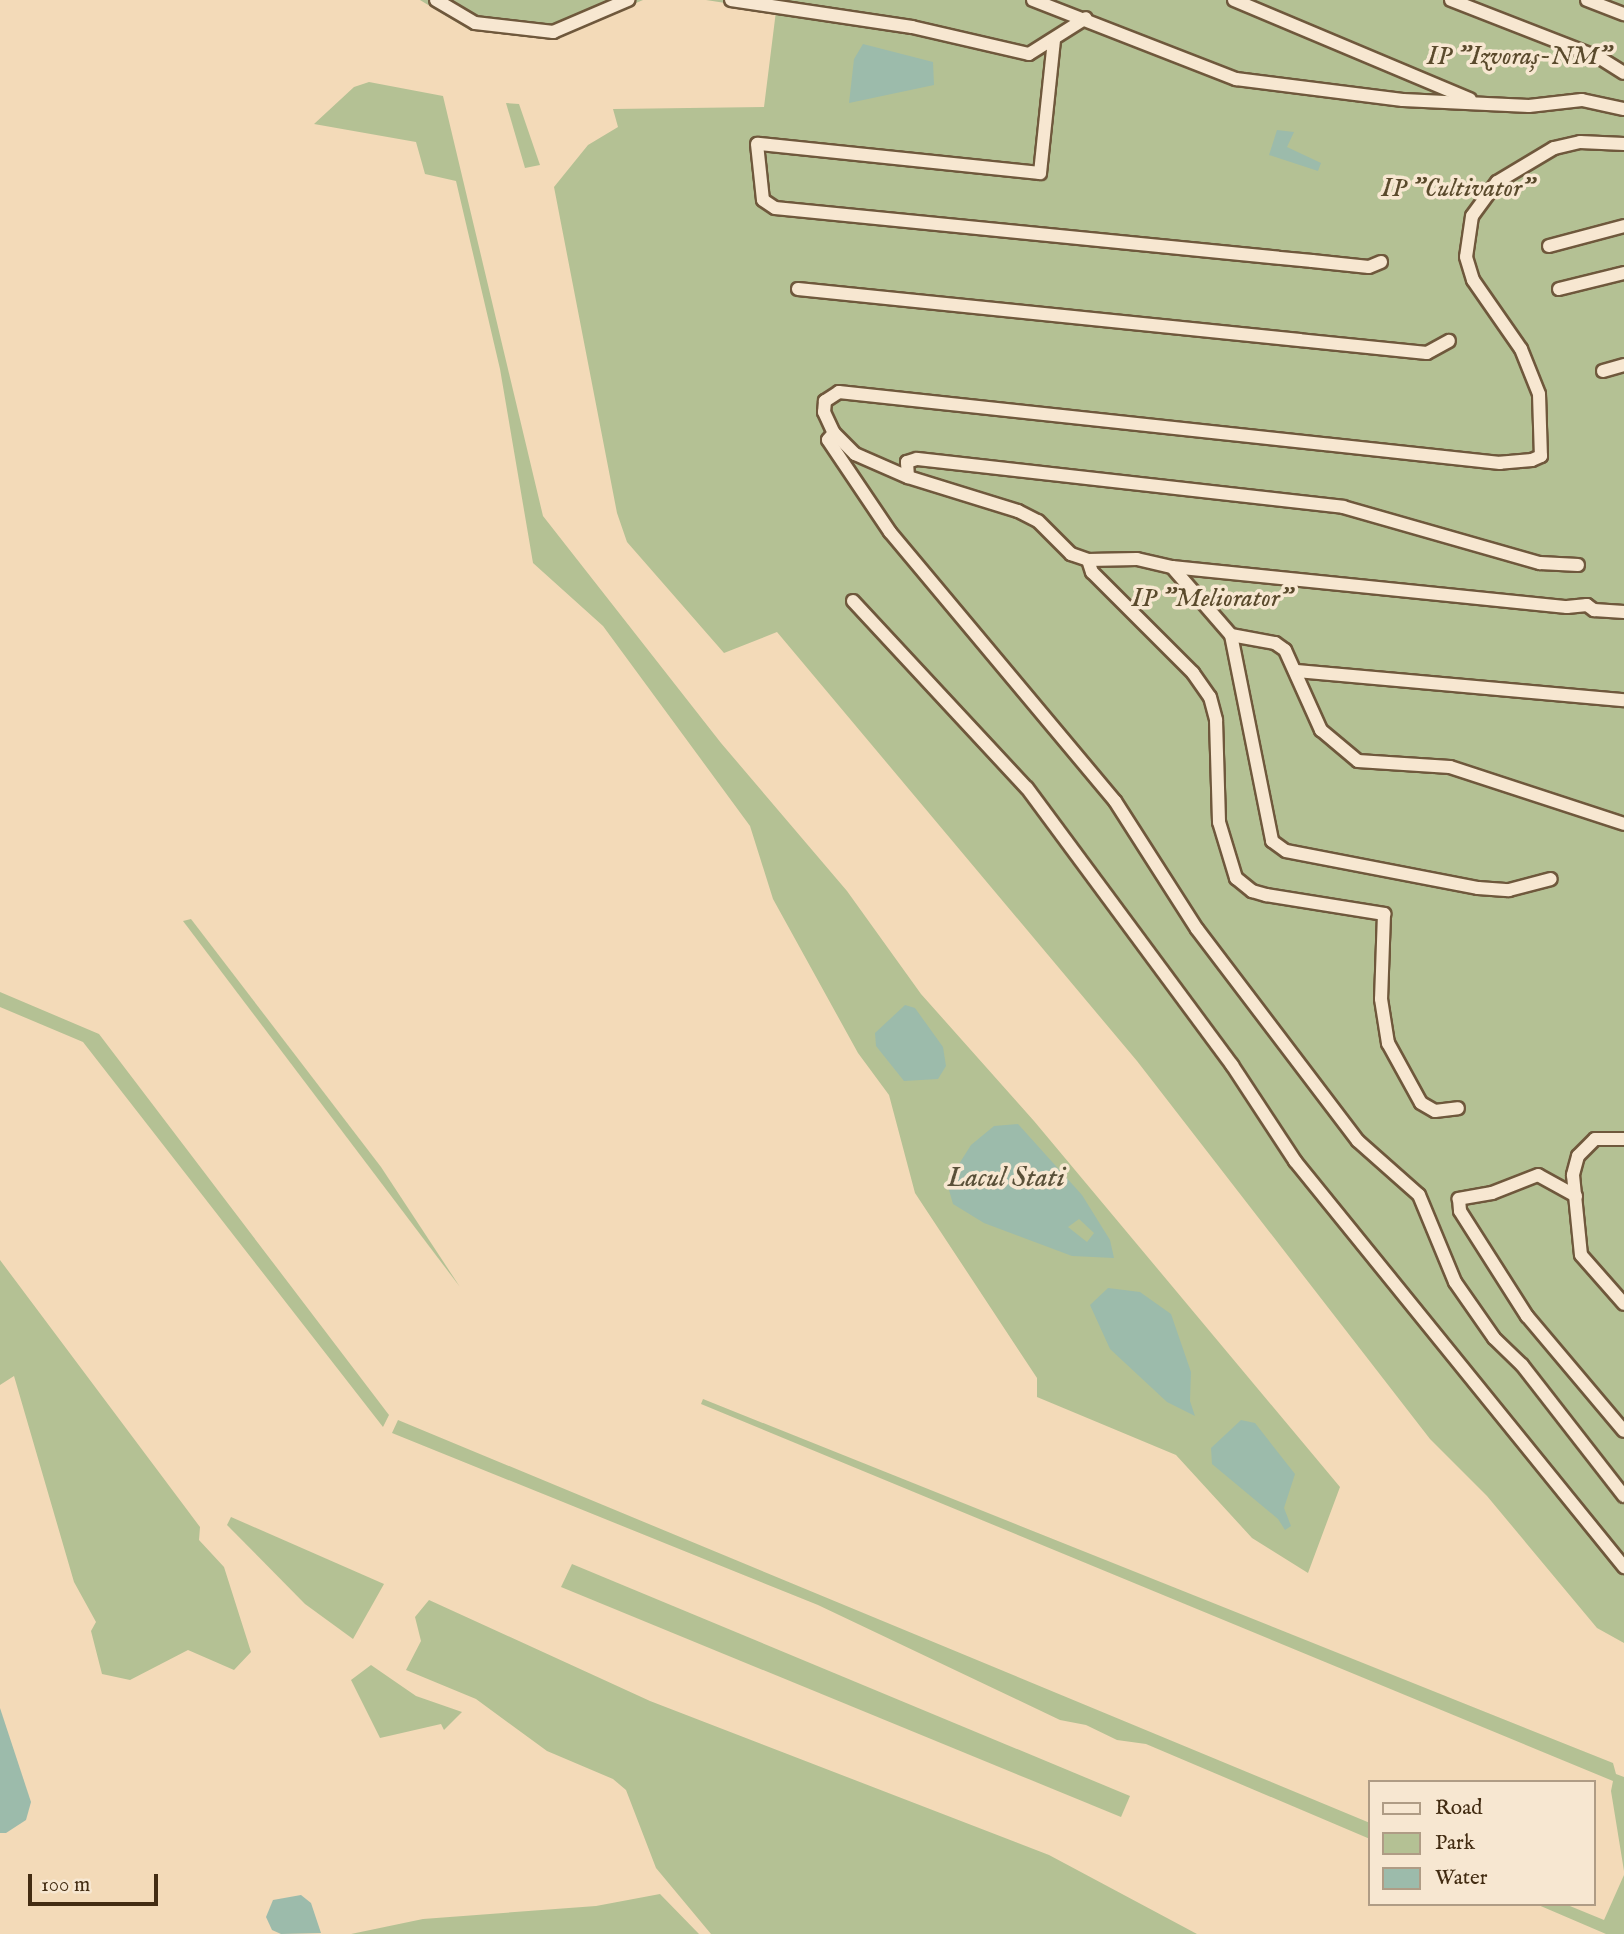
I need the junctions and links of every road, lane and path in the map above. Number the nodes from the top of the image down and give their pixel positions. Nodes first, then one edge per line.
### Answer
1 (436, 0) edge
2 (628, 0) edge
3 (731, 0) edge
4 (1033, 0) edge
5 (1234, 0) edge
6 (1451, 0) edge
7 (1587, 0) edge
8 (1624, 14) edge
9 (1086, 18) junction
10 (1054, 40) junction
11 (1624, 73) edge
12 (1476, 102) junction
13 (1624, 109) edge
14 (1624, 144) edge
15 (1624, 226) edge
16 (1549, 247) dead end
17 (1381, 262) dead end
18 (1624, 273) edge
19 (798, 289) dead end
20 (1559, 289) dead end
21 (1449, 341) dead end
22 (1624, 365) edge
23 (1603, 371) dead end
24 (834, 433) junction
25 (908, 477) junction
26 (1088, 561) junction
27 (1577, 565) dead end
28 (1172, 567) junction
29 (853, 601) dead end
30 (1624, 612) edge
31 (1231, 635) junction
32 (1297, 671) junction
33 (1624, 700) edge
34 (1624, 824) edge
35 (1551, 879) dead end
36 (1458, 1108) dead end
37 (1624, 1139) edge
38 (1576, 1196) junction
39 (1624, 1304) edge
40 (1624, 1431) edge
41 (1624, 1496) edge
42 (1624, 1567) edge

1 - 2 street
3 - 10 street
4 - 9 street
5 - 12 street
6 - 11 street
7 - 8 street
9 - 10 street
9 - 12 street
10 - 17 street
12 - 13 street
14 - 24 street
15 - 16 street
18 - 20 street
19 - 21 street
22 - 23 street
24 - 25 street
24 - 41 street
25 - 26 street
25 - 27 street
26 - 28 street
26 - 36 street
28 - 30 street
28 - 31 street
29 - 42 street
31 - 32 street
31 - 35 street
32 - 33 street
32 - 34 street
37 - 38 street
38 - 39 street
38 - 40 street

